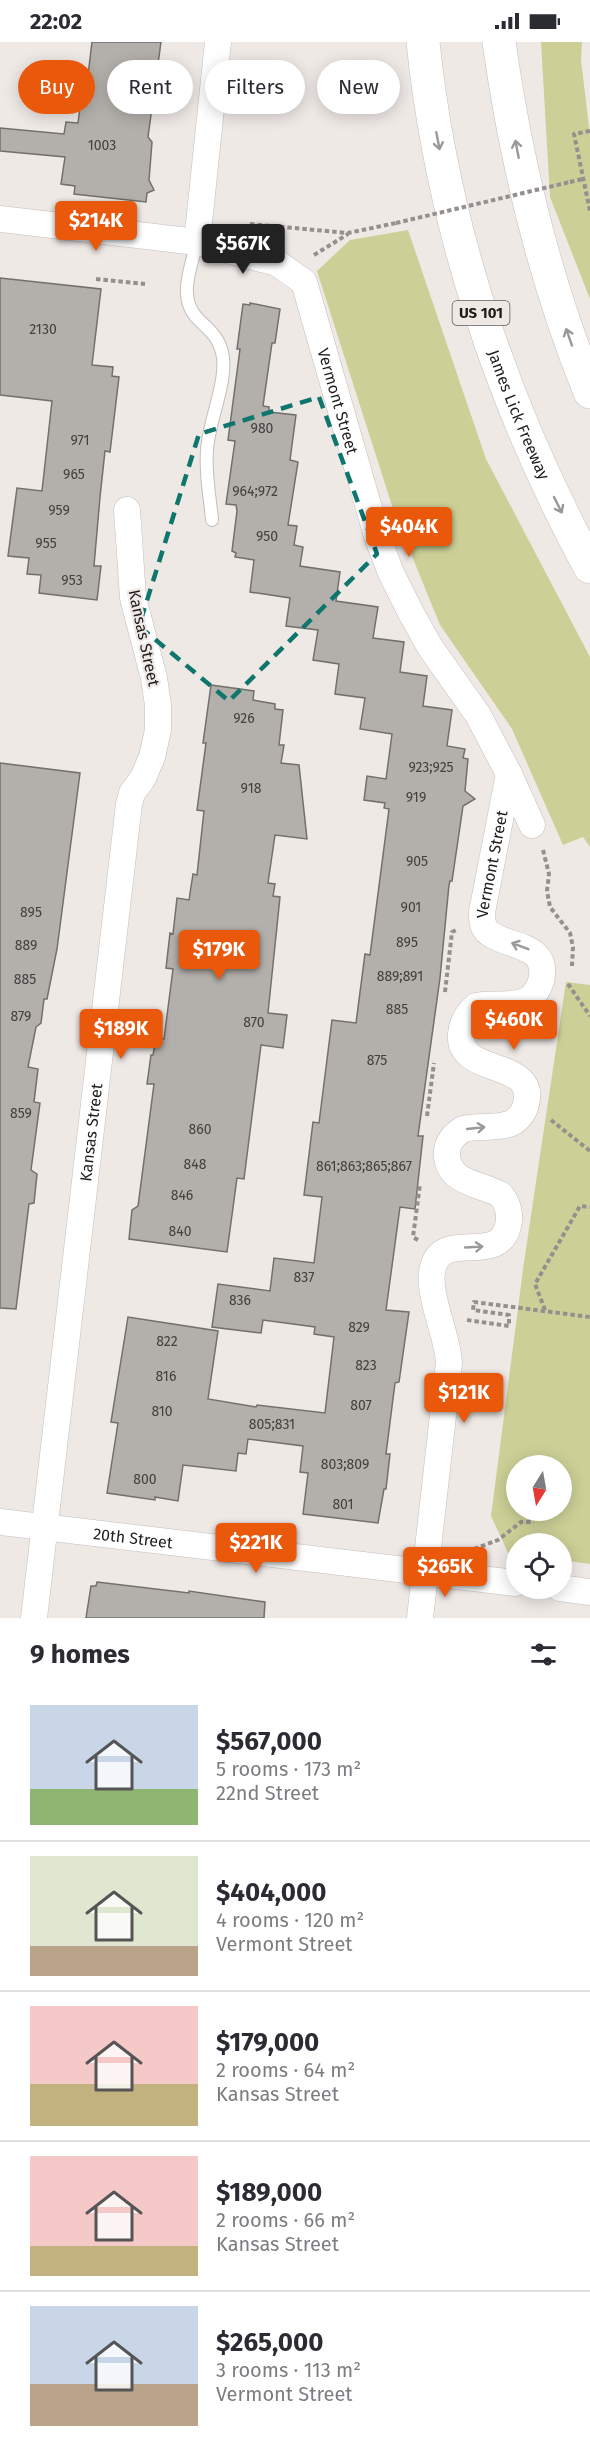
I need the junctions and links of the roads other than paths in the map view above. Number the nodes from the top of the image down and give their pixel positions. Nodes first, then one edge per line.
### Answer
1 (218, 42) edge
2 (423, 42) edge
3 (499, 42) edge
4 (0, 219) edge
5 (197, 242) junction
6 (590, 392) edge
7 (127, 510) dead end
8 (212, 520) dead end
9 (590, 567) edge
10 (509, 774) junction
11 (532, 825) road end
12 (0, 1522) edge
13 (45, 1527) junction
14 (426, 1572) junction
15 (506, 1582) edge
16 (572, 1590) edge
17 (590, 1592) edge
18 (34, 1618) edge
19 (420, 1618) edge

1 - 5 street
2 -> 9 highway, James Lick Freeway / US 101
6 -> 3 highway
4 - 5 street
5 - 8 lane
5 - 10 street, Vermont Street
7 - 13 street, Kansas Street
10 - 11 street, Vermont Street
14 -> 10 street, Vermont Street
12 - 13 street, 20th Street
13 - 14 street, 20th Street
13 - 18 street, Kansas Street
14 - 15 street, 20th Street
14 - 19 street
16 - 17 street

